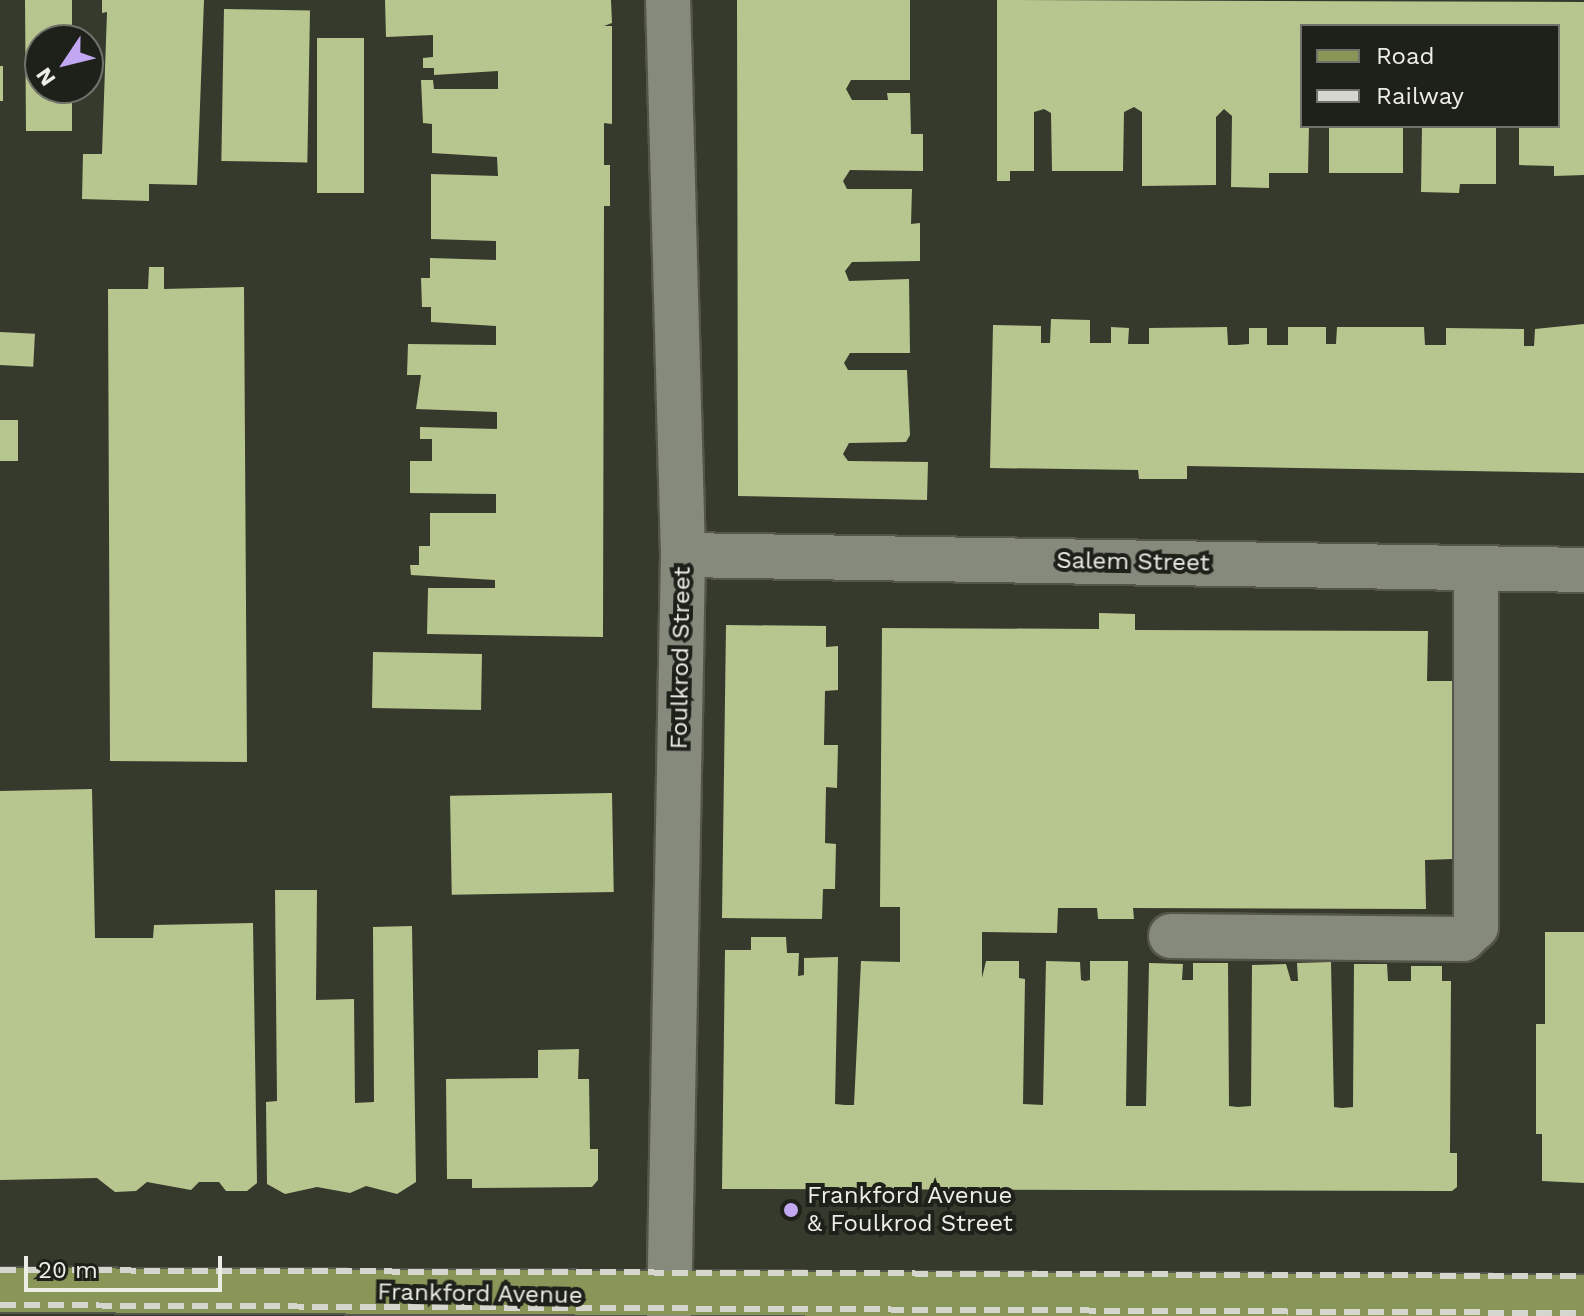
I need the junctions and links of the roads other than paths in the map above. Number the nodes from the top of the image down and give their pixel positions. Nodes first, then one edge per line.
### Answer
1 (668, 0) edge
2 (683, 555) junction
3 (1476, 568) junction
4 (1584, 570) edge
5 (1171, 936) dead end
6 (0, 1290) edge
7 (1584, 1297) edge
8 (214, 1304) edge
9 (669, 1306) edge

1 - 2 street, Foulkrod Street
2 - 3 street, Salem Street
2 - 9 street, Foulkrod Street
3 - 4 street, Salem Street
3 - 5 street
6 - 8 main road, Frankford Avenue
7 - 9 main road, Frankford Avenue
8 - 9 main road, Frankford Avenue

